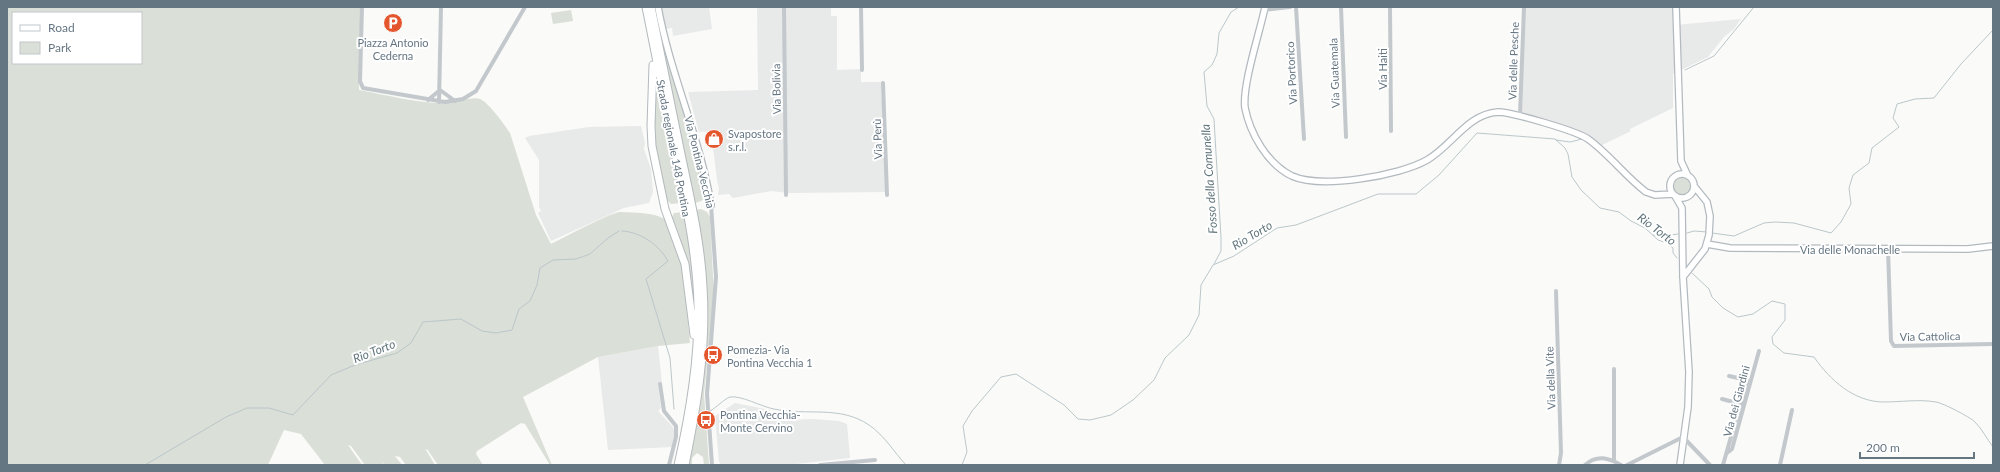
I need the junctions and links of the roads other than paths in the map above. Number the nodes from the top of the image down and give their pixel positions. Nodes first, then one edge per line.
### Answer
1 (362, 7) edge
2 (441, 7) edge
3 (525, 7) edge
4 (646, 7) edge
5 (651, 7) edge
6 (658, 7) edge
7 (784, 7) edge
8 (861, 7) edge
9 (1290, 7) edge
10 (1296, 7) edge
11 (1341, 7) edge
12 (1390, 7) edge
13 (1524, 7) edge
14 (1676, 7) edge
15 (1264, 9) edge
16 (651, 35) junction
17 (862, 70) dead end
18 (883, 83) dead end
19 (440, 90) junction
20 (428, 100) junction
21 (455, 101) junction
22 (439, 102) junction
23 (1520, 116) junction
24 (1391, 131) dead end
25 (1346, 137) dead end
26 (1304, 139) dead end
27 (1681, 161) junction
28 (1687, 174) junction
29 (1676, 175) junction
30 (1670, 184) junction
31 (1694, 186) junction
32 (786, 195) dead end
33 (887, 195) dead end
34 (1660, 195) junction
35 (1674, 195) junction
36 (1689, 195) junction
37 (1702, 196) junction
38 (688, 200) junction
39 (711, 205) joint
40 (1682, 208) junction
41 (1707, 244) junction
42 (1993, 246) edge
43 (1888, 249) junction
44 (1683, 277) junction
45 (700, 288) junction
46 (1556, 291) dead end
47 (1992, 344) edge
48 (1759, 351) dead end
49 (697, 352) junction
50 (1614, 369) dead end
51 (1728, 376) dead end
52 (660, 384) dead end
53 (1722, 399) dead end
54 (1741, 404) junction
55 (693, 406) junction
56 (1792, 410) dead end
57 (691, 418) junction
58 (1683, 437) junction
59 (1727, 454) junction
60 (875, 460) dead end
61 (1614, 461) junction
62 (1635, 463) edge
63 (669, 465) edge
64 (678, 465) edge
65 (685, 465) edge
66 (712, 465) edge
67 (820, 465) edge
68 (1559, 465) edge
69 (1586, 465) edge
70 (1621, 465) edge
71 (1628, 465) edge
72 (1680, 465) edge
73 (1710, 465) edge
74 (1723, 465) edge
75 (1780, 465) edge

1 - 20 street
2 - 19 street
3 - 21 street
4 - 16 highway, Strada regionale 148 Pontina
5 - 38 highway, Strada regionale 148 Pontina
6 - 39 street, Via Pontina Vecchia
7 - 32 street, Via Bolivia
8 - 17 street
9 - 15 street
10 - 26 street, Via Portorico
11 - 25 street, Via Guatemala
12 - 24 street, Via Haiti
13 - 23 street, Via delle Pesche
14 - 27 street
15 - 23 street
16 - 38 highway, Strada regionale 148 Pontina
16 - 49 highway
18 - 33 street, Via Perù
19 - 20 street
19 - 21 street
19 - 22 street
20 - 22 street
21 - 22 street
23 - 34 street
27 - 28 street
27 - 29 street
28 - 29 street
28 - 31 street
29 - 30 street
30 - 34 street
30 - 35 street
31 - 36 street
31 - 37 street
34 - 35 street
35 - 36 street
35 - 40 street
36 - 37 street
36 - 40 street
37 - 41 street
38 - 45 highway, Strada regionale 148 Pontina
39 - 66 street, Via Pontina Vecchia
40 - 44 street
41 - 43 street, Via delle Monachelle
41 - 44 street
42 - 43 street, Via delle Monachelle
43 - 47 street, Via Cattolica
44 - 58 street
45 - 49 highway
45 - 55 highway
46 - 68 street, Via della Vite
48 - 59 street, Via dei Giardini
49 - 55 highway
50 - 61 street
51 - 54 street, Via dei Giardini
52 - 63 street
53 - 54 street
54 - 59 street, Via dei Giardini
55 - 57 highway
56 - 75 street
57 - 64 highway
57 - 65 highway
58 - 62 street
58 - 72 street
58 - 73 street
59 - 74 street, Via dei Giardini
60 - 67 street
61 - 69 street
61 - 70 street
62 - 71 street

